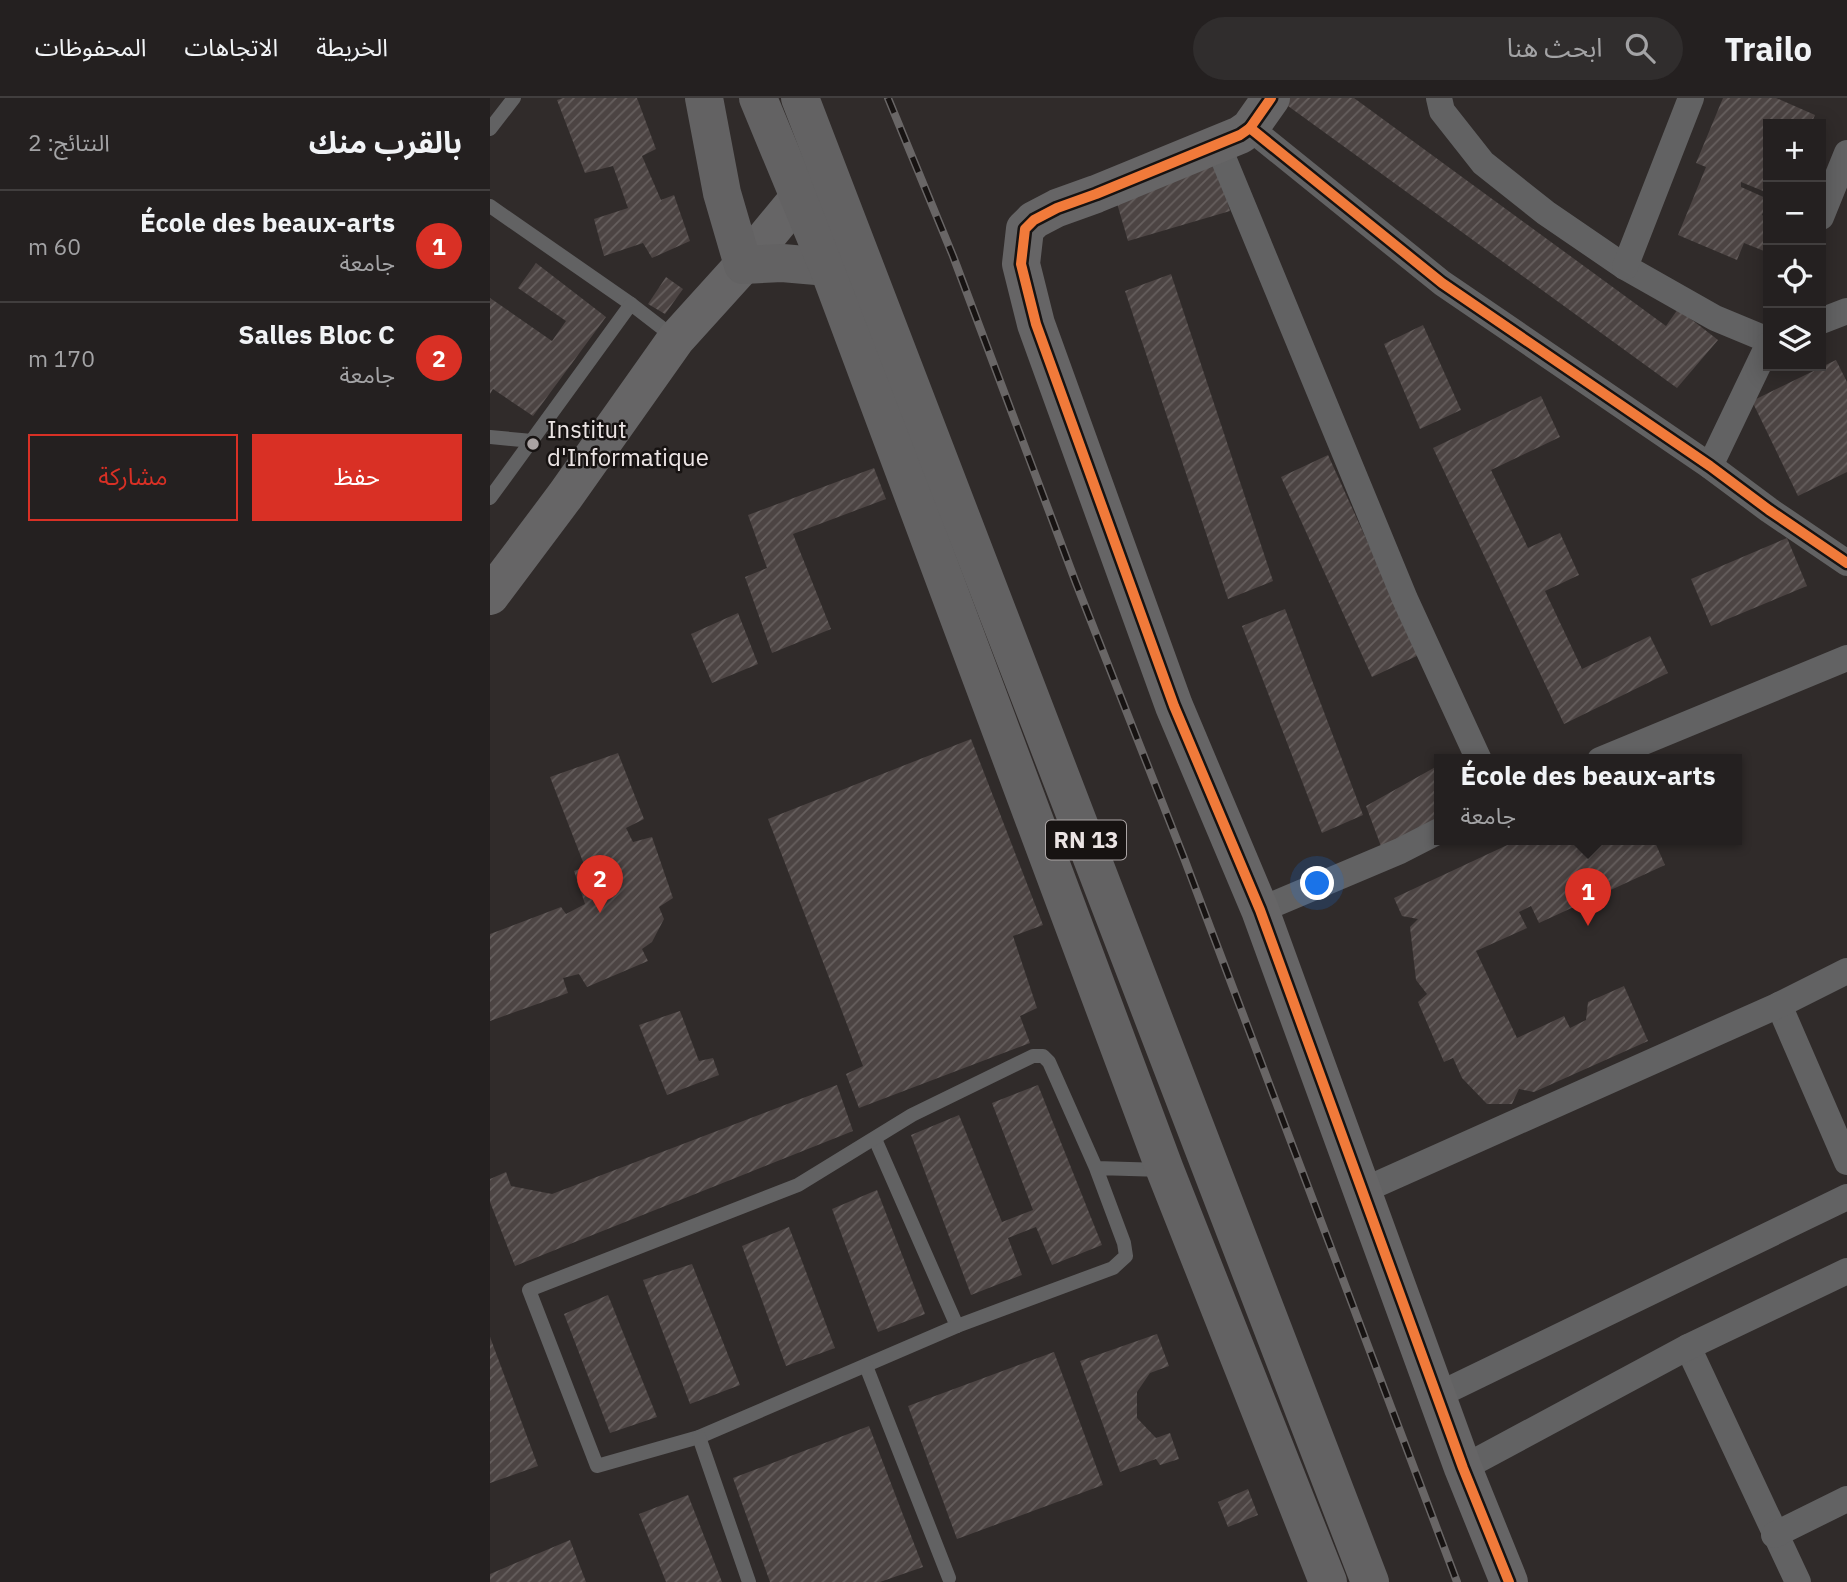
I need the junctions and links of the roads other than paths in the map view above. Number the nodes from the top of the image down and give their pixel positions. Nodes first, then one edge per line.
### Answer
1 (514, 98) edge
2 (704, 98) edge
3 (758, 98) edge
4 (800, 98) edge
5 (1438, 98) edge
6 (1691, 98) edge
7 (1246, 123) edge
8 (490, 129) edge
9 (1847, 153) edge
10 (829, 169) junction
11 (800, 196) junction
12 (1826, 205) edge
13 (490, 206) edge
14 (743, 265) junction
15 (828, 267) junction
16 (1625, 267) junction
17 (631, 304) junction
18 (1847, 311) edge
19 (1826, 319) edge
20 (676, 339) junction
21 (1763, 341) edge
22 (1763, 354) edge
23 (490, 437) edge
24 (532, 441) junction
25 (1710, 466) junction
26 (490, 498) edge
27 (1847, 563) edge
28 (490, 596) edge
29 (1847, 658) edge
30 (1476, 754) edge
31 (1615, 754) edge
32 (1434, 834) edge
33 (1260, 910) junction
34 (1847, 971) edge
35 (1779, 1005) junction
36 (875, 1139) junction
37 (1847, 1163) edge
38 (1096, 1168) junction
39 (1165, 1170) junction
40 (1362, 1191) junction
41 (1847, 1198) edge
42 (1847, 1271) edge
43 (957, 1326) junction
44 (1688, 1347) junction
45 (866, 1366) junction
46 (1437, 1395) junction
47 (699, 1437) junction
48 (1463, 1468) junction
49 (1847, 1499) edge
50 (1774, 1535) junction
51 (948, 1578) dead end
52 (1793, 1580) edge
53 (749, 1582) edge
54 (1328, 1582) edge
55 (1370, 1582) edge
56 (1509, 1582) edge

1 - 8 lane
2 - 14 main road
3 - 11 main road, RN 13
4 - 10 main road, RN 13
5 - 16 street
6 - 16 street
7 - 25 street
7 - 30 street
7 - 33 street
9 - 12 street
10 - 11 street
10 - 55 main road, RN 13
11 - 14 street
11 - 15 main road, RN 13
13 - 17 lane
14 - 15 main road
14 - 20 street
15 - 39 main road, RN 13
16 - 21 street
17 - 20 lane
17 - 24 lane
18 - 19 street
20 - 28 street
22 - 25 street
23 - 24 lane
24 - 26 lane
25 - 27 street
29 - 31 street
32 - 33 street
33 - 40 street
34 - 35 street
35 - 37 street
35 - 40 street
36 - 38 lane
36 - 43 lane
36 - 47 lane
38 - 39 lane
38 - 43 lane
39 - 54 main road, RN 13
40 - 46 street
41 - 46 street
42 - 44 street
43 - 45 lane
44 - 48 street
44 - 50 street
45 - 47 lane
45 - 51 lane
46 - 48 street
47 - 53 lane
48 - 56 street
49 - 50 street
50 - 52 street

